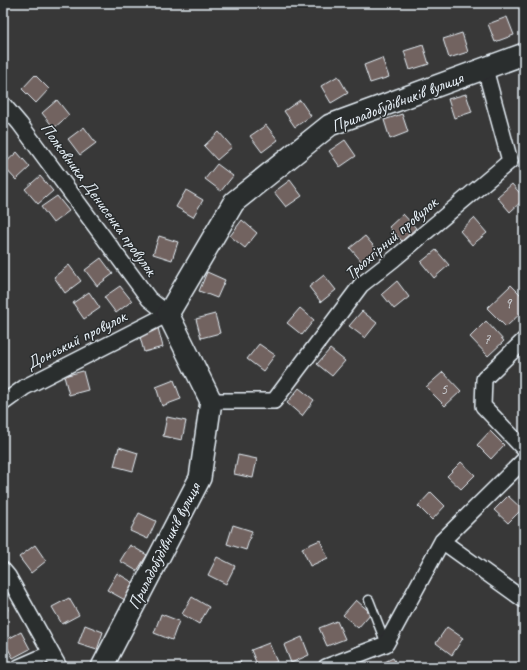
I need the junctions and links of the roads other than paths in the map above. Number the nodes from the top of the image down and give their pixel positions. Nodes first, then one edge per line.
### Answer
1 (524, 54) edge
2 (485, 69) junction
3 (3, 104) edge
4 (168, 314) junction
5 (524, 340) edge
6 (211, 401) junction
7 (3, 403) edge
8 (524, 449) edge
9 (524, 460) edge
10 (442, 541) junction
11 (3, 570) edge
12 (369, 600) dead end
13 (524, 600) edge
14 (386, 644) junction
15 (51, 653) junction
16 (19, 667) edge
17 (59, 667) edge
18 (102, 667) edge
19 (326, 667) edge

1 - 2 street, Приладобудівників вулиця
2 - 4 street, Приладобудівників вулиця
2 - 6 street, Трьохгірний провулок
3 - 4 street, Полковника Денисенка провулок
4 - 6 street
4 - 7 street, Донський провулок
5 - 8 street
6 - 18 street, Приладобудівників вулиця
9 - 10 street
10 - 13 street
10 - 14 street
11 - 15 street
12 - 14 lane
14 - 19 street
15 - 16 street
15 - 17 street

